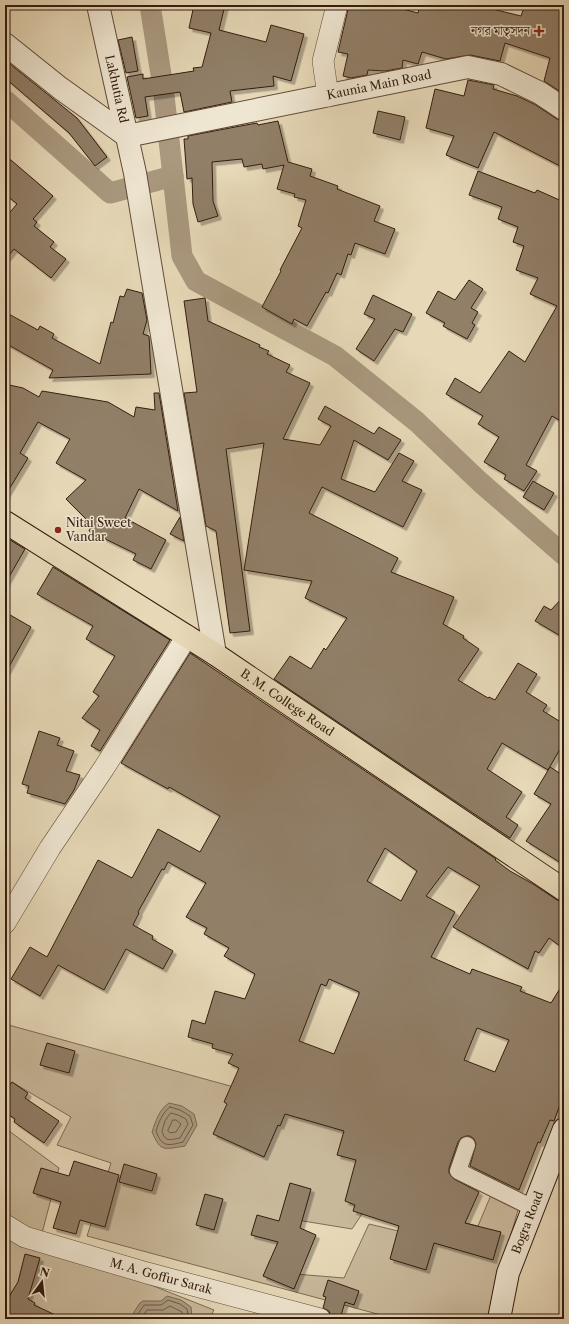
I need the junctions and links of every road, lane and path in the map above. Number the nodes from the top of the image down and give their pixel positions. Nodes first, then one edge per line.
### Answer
1 (98, 5) edge
2 (337, 5) edge
3 (5, 44) edge
4 (328, 96) junction
5 (564, 109) edge
6 (136, 134) junction
7 (5, 522) edge
8 (187, 636) junction
9 (215, 654) junction
10 (564, 890) edge
11 (5, 923) edge
12 (564, 1128) edge
13 (467, 1145) dead end
14 (533, 1208) junction
15 (5, 1225) edge
16 (320, 1319) edge
17 (499, 1319) edge

1 - 6 street, Lakhutia Rd
2 - 4 street
3 - 6 street
4 - 5 street, Kaunia Main Road
4 - 6 street, Kaunia Main Road
6 - 9 street, Lakhutia Rd
7 - 8 main road, B. M. College Road
8 - 9 main road, B. M. College Road
8 - 11 street
9 - 10 main road, B. M. College Road
12 - 14 street, Bogra Road
13 - 14 street
14 - 17 street, Bogra Road
15 - 16 street, M. A. Goffur Sarak

